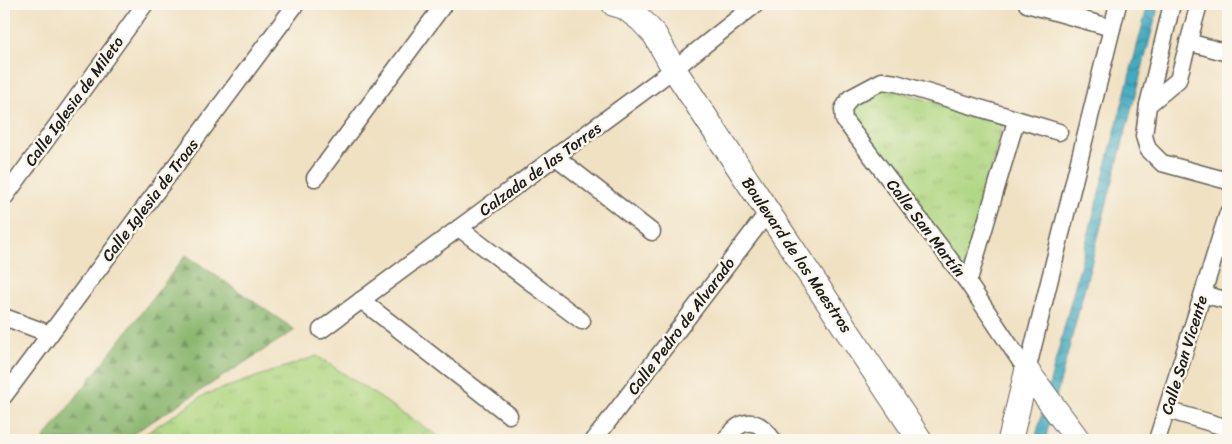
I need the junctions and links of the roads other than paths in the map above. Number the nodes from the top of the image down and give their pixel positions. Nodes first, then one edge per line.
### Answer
1 (145, 4) edge
2 (296, 4) edge
3 (444, 4) edge
4 (614, 4) edge
5 (756, 4) edge
6 (1027, 4) edge
7 (1118, 4) edge
8 (1172, 4) edge
9 (1199, 4) edge
10 (1112, 28) junction
11 (1188, 42) junction
12 (1228, 53) edge
13 (674, 69) junction
14 (1148, 105) junction
15 (1016, 121) junction
16 (1059, 132) dead end
17 (556, 157) junction
18 (315, 178) dead end
19 (1228, 181) edge
20 (4, 198) edge
21 (768, 212) junction
22 (1228, 213) edge
23 (459, 228) junction
24 (652, 232) dead end
25 (968, 283) junction
26 (1203, 294) junction
27 (361, 300) junction
28 (1228, 301) edge
29 (4, 317) edge
30 (582, 320) dead end
31 (320, 330) dead end
32 (50, 334) junction
33 (1034, 380) junction
34 (4, 396) edge
35 (1167, 410) junction
36 (509, 415) dead end
37 (1228, 428) edge
38 (594, 440) edge
39 (725, 440) edge
40 (773, 440) edge
41 (920, 440) edge
42 (1010, 440) edge
43 (1078, 440) edge
44 (1158, 440) edge

1 - 20 street, Calle Iglesia de Mileto
2 - 32 street, Calle Iglesia de Troas
3 - 18 street
4 - 13 main road, Boulevard de los Maestros
5 - 13 street, Calzada de las Torres
6 - 10 street
7 - 10 street
8 - 14 street
9 - 11 street
10 - 33 street
11 - 12 street
11 - 14 street
13 - 17 street, Calzada de las Torres
13 - 21 main road, Boulevard de los Maestros
14 - 19 street
15 - 16 street
15 - 25 street, Calle San Martín
15 - 25 street, Calle San Martín
17 - 23 street, Calzada de las Torres
17 - 24 street
21 - 38 street, Calle Pedro de Alvarado
21 - 41 main road, Boulevard de los Maestros
22 - 26 street, Calle San Vicente
23 - 27 street, Calzada de las Torres
23 - 30 street
25 - 33 street
26 - 28 street
26 - 35 street, Calle San Vicente
27 - 31 street, Calzada de las Torres
27 - 36 street
29 - 32 street
32 - 34 street, Calle Iglesia de Troas
33 - 42 main road
33 - 43 main road
35 - 37 street
35 - 44 street, Calle San Vicente
39 - 40 street

